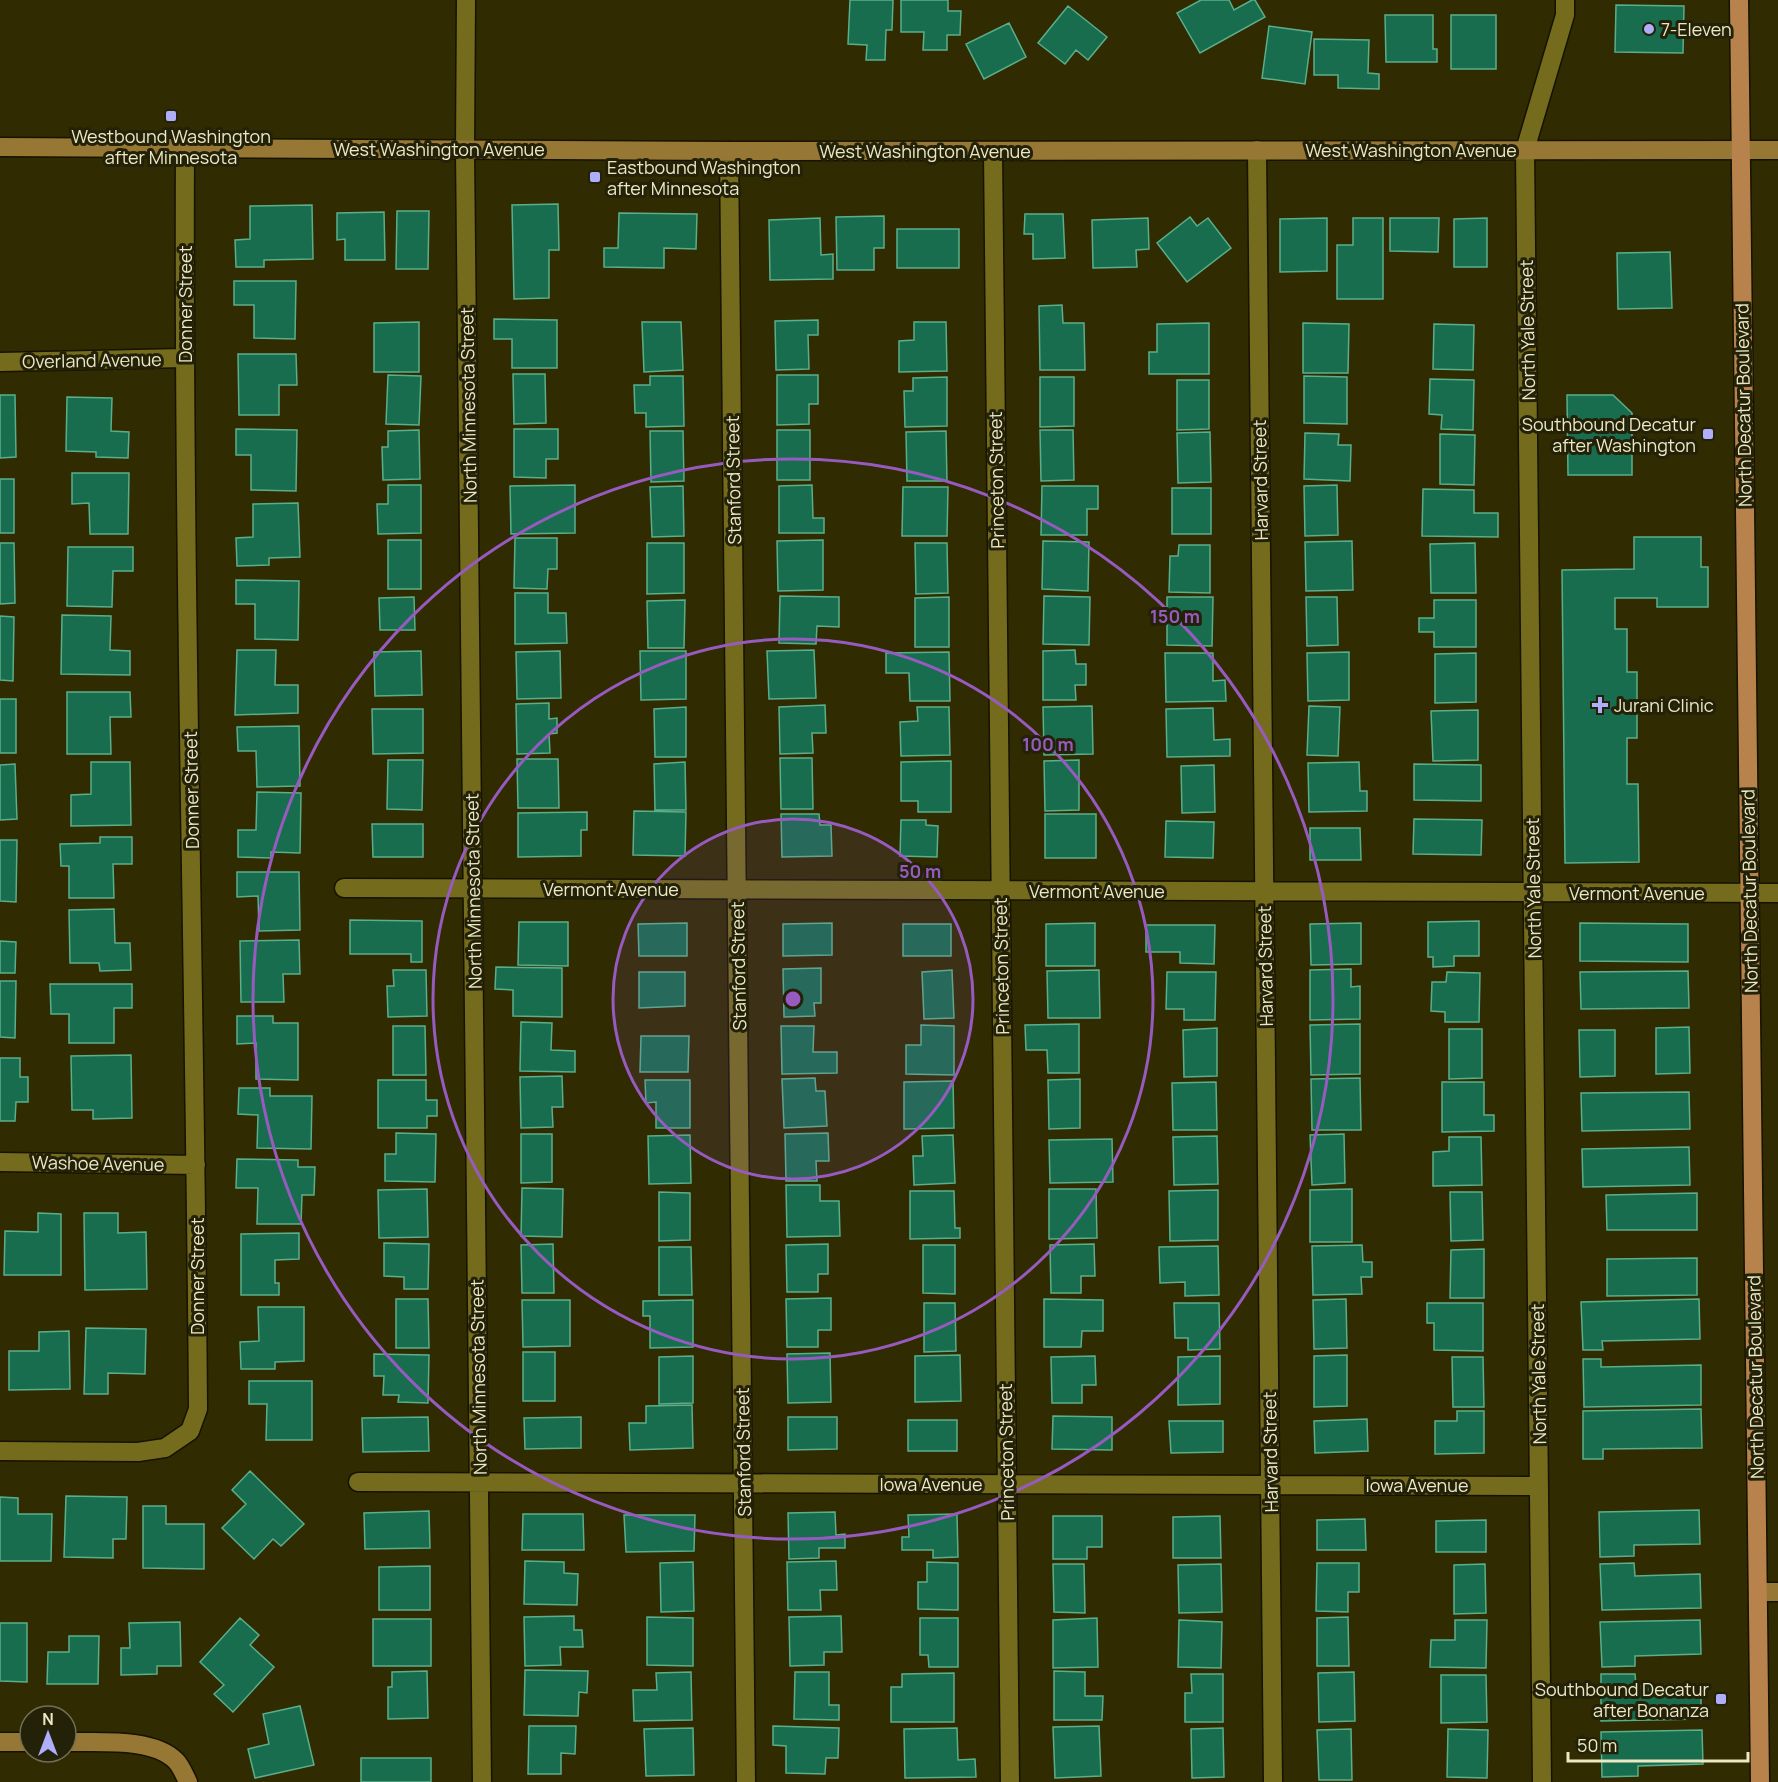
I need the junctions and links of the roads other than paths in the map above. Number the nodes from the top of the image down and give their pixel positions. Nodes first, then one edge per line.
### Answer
1 (466, 0) edge
2 (1565, 0) edge
3 (1738, 0) edge
4 (0, 147) edge
5 (185, 148) junction
6 (465, 150) junction
7 (1257, 150) junction
8 (1525, 150) junction
9 (1739, 150) junction
10 (1778, 150) edge
11 (729, 151) junction
12 (993, 151) junction
13 (184, 358) junction
14 (0, 362) edge
15 (344, 888) dead end
16 (473, 888) junction
17 (737, 890) junction
18 (1001, 891) junction
19 (1264, 892) junction
20 (1533, 892) junction
21 (1778, 893) edge
22 (1749, 894) junction
23 (0, 1162) edge
24 (196, 1165) junction
25 (0, 1451) edge
26 (358, 1482) dead end
27 (479, 1482) junction
28 (743, 1483) junction
29 (1006, 1484) junction
30 (1270, 1485) junction
31 (1539, 1486) junction
32 (1758, 1592) junction
33 (1778, 1592) edge
34 (0, 1742) edge
35 (18, 1742) edge
36 (78, 1742) edge
37 (188, 1782) edge
38 (482, 1782) edge
39 (746, 1782) edge
40 (1010, 1782) edge
41 (1273, 1782) edge
42 (1542, 1782) edge
43 (1760, 1782) edge

1 - 6 street, North Minnesota Street
2 - 8 street, North Yale Street
3 - 9 main road, North Decatur Boulevard
4 - 5 main road, West Washington Avenue
5 - 6 main road, West Washington Avenue
5 - 13 street, Donner Street
6 - 11 main road, West Washington Avenue
6 - 16 street, North Minnesota Street
7 - 8 main road, West Washington Avenue
7 - 12 main road, West Washington Avenue
7 - 19 street, Harvard Street
8 - 9 main road, West Washington Avenue
8 - 20 street, North Yale Street
9 - 10 main road, West Washington Avenue
9 - 22 main road, North Decatur Boulevard
11 - 12 main road, West Washington Avenue
11 - 17 street, Stanford Street
12 - 18 street, Princeton Street
13 - 14 street, Overland Avenue
13 - 24 street, Donner Street
15 - 16 street, Vermont Avenue
16 - 17 street, Vermont Avenue
16 - 27 street, North Minnesota Street
17 - 18 street, Vermont Avenue
17 - 28 street, Stanford Street
18 - 19 street, Vermont Avenue
18 - 29 street, Princeton Street
19 - 20 street, Vermont Avenue
19 - 30 street, Harvard Street
20 - 22 street, Vermont Avenue
20 - 31 street, North Yale Street
21 - 22 street, Vermont Avenue
22 - 32 main road, North Decatur Boulevard
23 - 24 street, Washoe Avenue
24 - 25 street, Donner Street
26 - 27 street, Iowa Avenue
27 - 28 street, Iowa Avenue
27 - 38 street, North Minnesota Street
28 - 29 street, Iowa Avenue
28 - 39 street, Stanford Street
29 - 30 street, Iowa Avenue
29 - 40 street, Princeton Street
30 - 31 street, Iowa Avenue
30 - 41 street, Harvard Street
31 - 42 street, North Yale Street
32 - 33 main road
32 - 43 main road, North Decatur Boulevard
34 - 35 main road
36 - 37 main road

